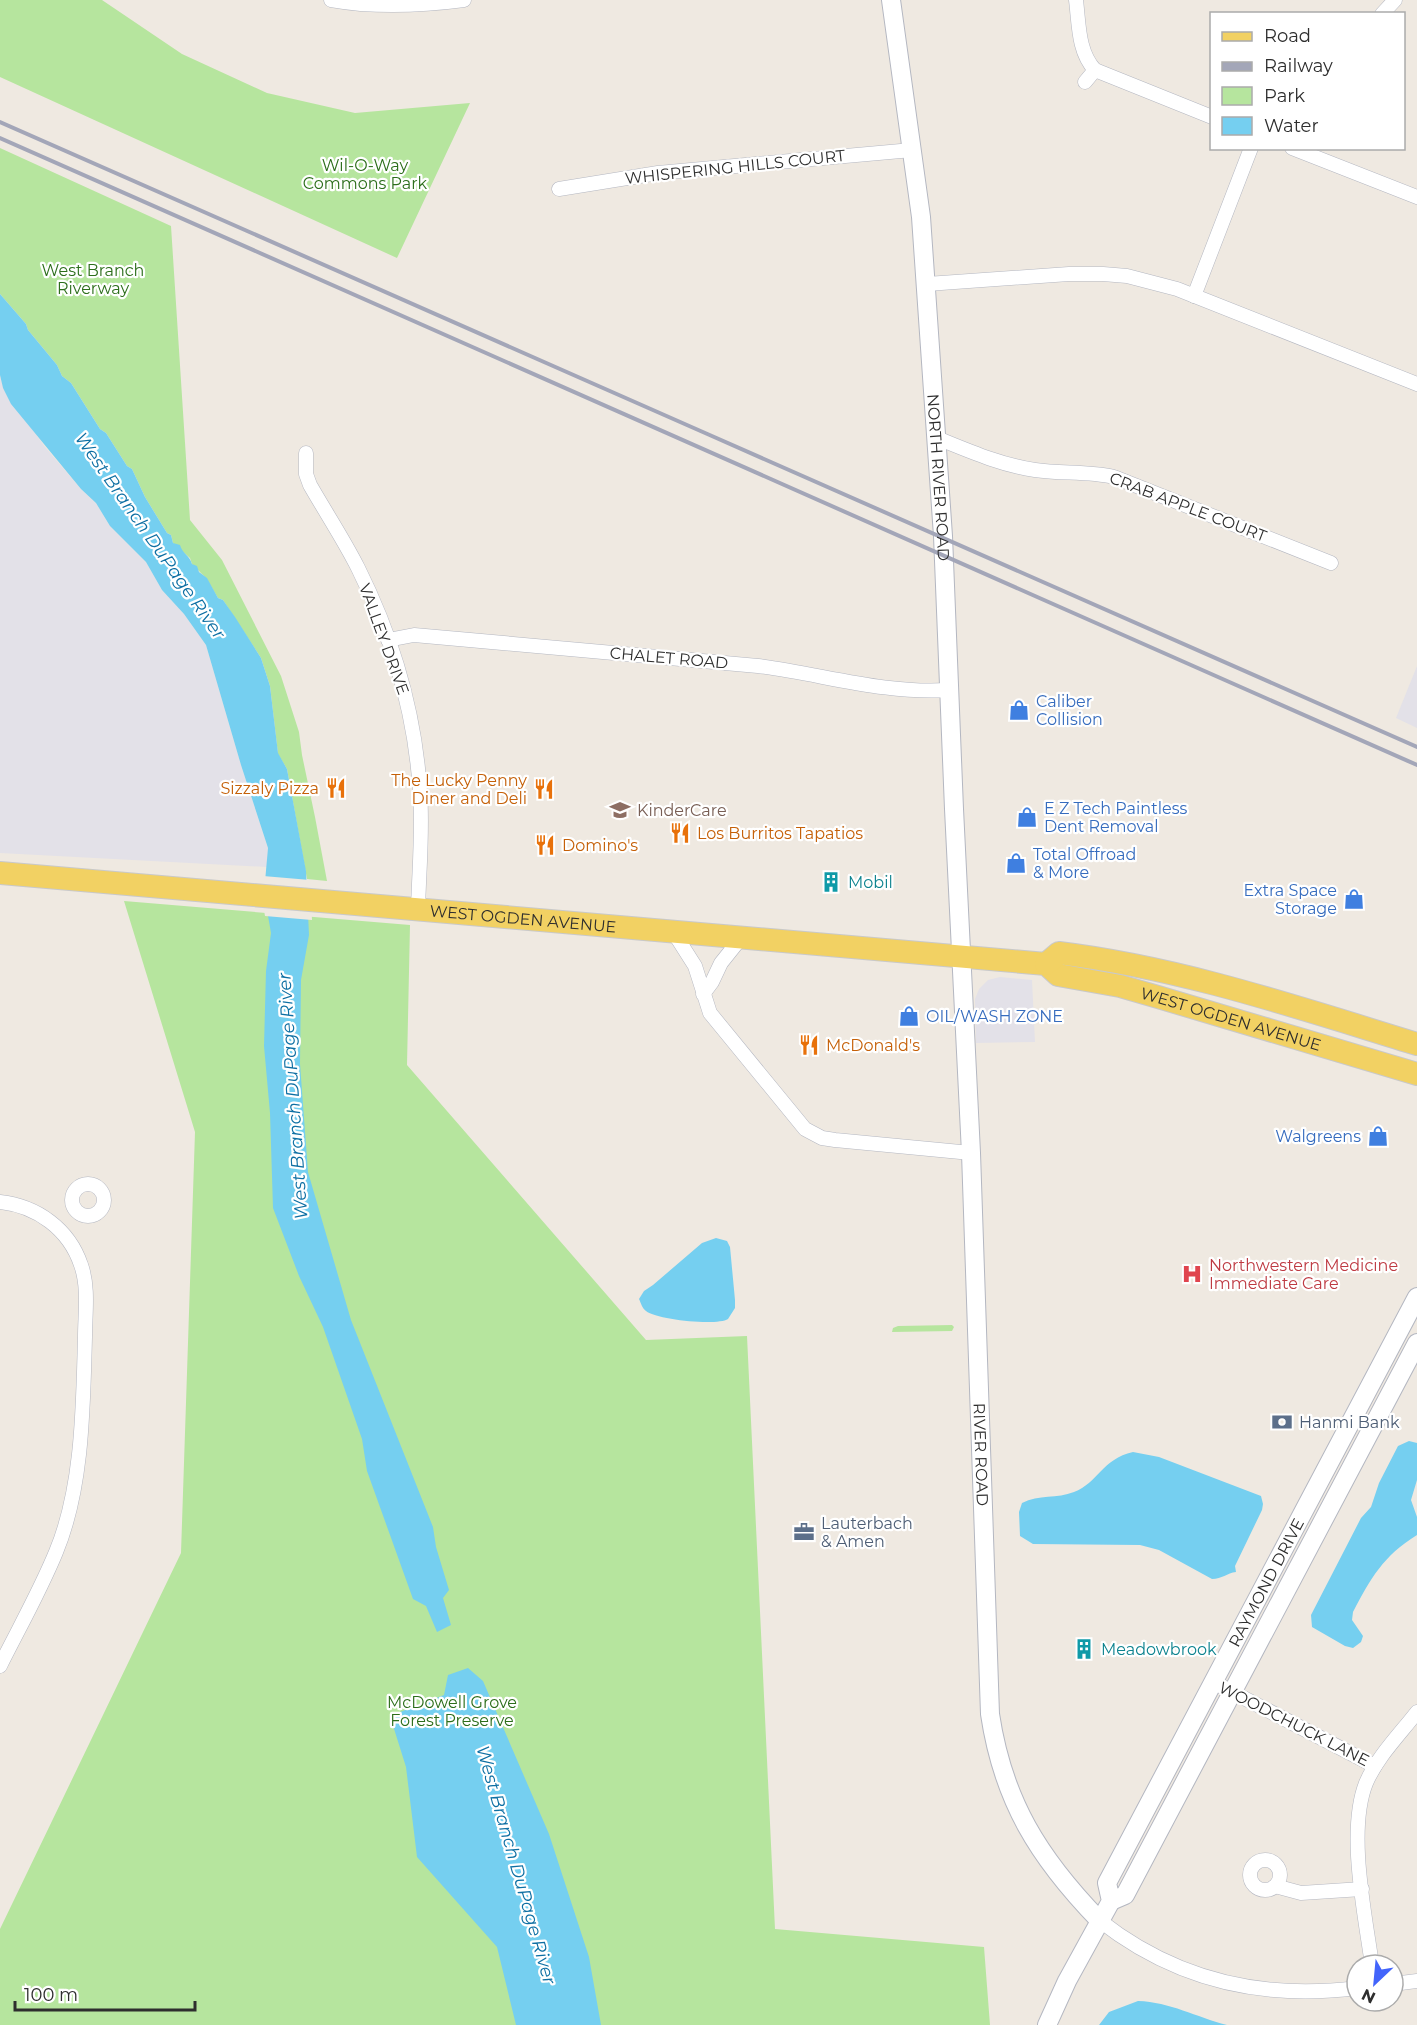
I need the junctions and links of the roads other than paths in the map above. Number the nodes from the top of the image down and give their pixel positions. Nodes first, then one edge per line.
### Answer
1 (331, 0) edge
2 (464, 0) edge
3 (891, 0) edge
4 (1076, 0) edge
5 (1395, 0) edge
6 (1385, 12) edge
7 (1095, 70) junction
8 (1086, 82) dead end
9 (1210, 116) edge
10 (912, 150) junction
11 (1250, 150) edge
12 (1297, 150) edge
13 (559, 189) dead end
14 (1417, 197) edge
15 (927, 284) junction
16 (1194, 296) junction
17 (1417, 384) edge
18 (937, 438) junction
19 (306, 453) dead end
20 (1331, 563) dead end
21 (388, 640) junction
22 (948, 690) junction
23 (0, 873) edge
24 (418, 910) junction
25 (674, 933) junction
26 (741, 938) junction
27 (960, 957) junction
28 (1046, 964) junction
29 (703, 994) junction
30 (1417, 1044) edge
31 (1417, 1074) edge
32 (971, 1153) junction
33 (0, 1202) edge
34 (76, 1212) dead end
35 (59, 1229) junction
36 (1417, 1298) edge
37 (1417, 1343) edge
38 (0, 1666) edge
39 (1213, 1682) junction
40 (1232, 1692) junction
41 (1417, 1712) edge
42 (1375, 1767) junction
43 (1275, 1886) dead end
44 (1362, 1889) junction
45 (1111, 1901) junction
46 (1100, 1920) junction
47 (1370, 1953) edge
48 (1345, 1989) edge
49 (1047, 2025) edge

1 - 2 street
3 - 10 street, NORTH RIVER ROAD
4 - 7 street
5 - 6 street
7 - 8 street
7 - 9 street
10 - 13 street, WHISPERING HILLS COURT
10 - 15 street, NORTH RIVER ROAD
11 - 16 street
12 - 14 street
15 - 16 street
15 - 18 street, NORTH RIVER ROAD
16 - 17 street
18 - 20 street, CRAB APPLE COURT
18 - 22 street, NORTH RIVER ROAD
19 - 21 street, VALLEY DRIVE
21 - 22 street, CHALET ROAD
21 - 24 street, VALLEY DRIVE
22 - 27 street, NORTH RIVER ROAD
23 - 24 main road, WEST OGDEN AVENUE
24 - 25 main road, WEST OGDEN AVENUE
25 - 26 main road, WEST OGDEN AVENUE
25 - 29 street
26 - 27 main road, WEST OGDEN AVENUE
26 - 29 street
27 - 28 main road, WEST OGDEN AVENUE
27 - 32 street, RIVER ROAD
28 - 30 main road, WEST OGDEN AVENUE
28 - 31 main road, WEST OGDEN AVENUE
29 - 32 street
32 - 46 street, RIVER ROAD
33 - 35 street
34 - 35 street
35 - 38 street
36 - 39 street, RAYMOND DRIVE
37 - 40 street, RAYMOND DRIVE
39 - 40 street, WOODCHUCK LANE
39 - 45 street, RAYMOND DRIVE
40 - 42 street, WOODCHUCK LANE
40 - 45 street, RAYMOND DRIVE
41 - 42 street
42 - 44 street
43 - 44 street
44 - 47 street
45 - 46 street, RAYMOND DRIVE
46 - 48 street
46 - 49 street, RAYMOND DRIVE

